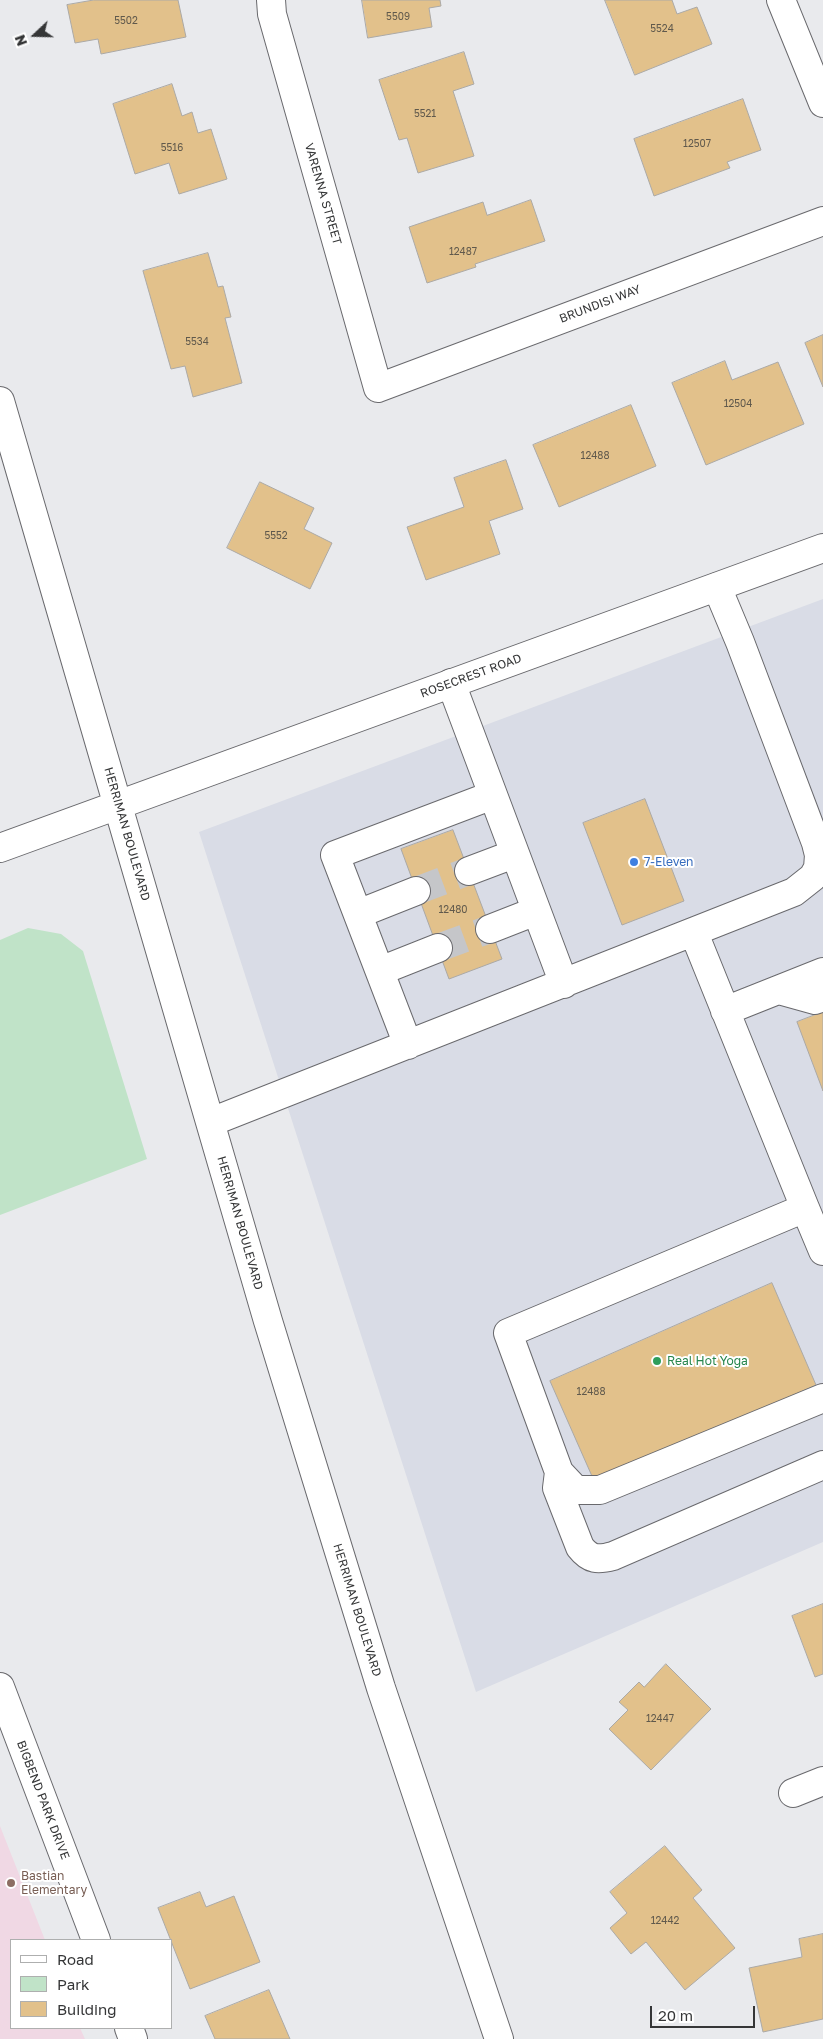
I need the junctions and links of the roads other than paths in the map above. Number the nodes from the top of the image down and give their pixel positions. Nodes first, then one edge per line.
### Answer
1 (271, 0) edge
2 (781, 0) edge
3 (823, 103) edge
4 (823, 221) edge
5 (378, 388) joint
6 (0, 401) edge
7 (823, 548) edge
8 (717, 587) junction
9 (451, 683) junction
10 (492, 795) junction
11 (119, 804) junction
12 (0, 848) edge
13 (514, 854) junction
14 (469, 871) tunnel mouth
15 (416, 891) tunnel mouth
16 (536, 911) junction
17 (358, 914) junction
18 (490, 929) tunnel mouth
19 (694, 933) junction
20 (438, 948) tunnel mouth
21 (380, 971) junction
22 (823, 972) edge
23 (564, 984) junction
24 (779, 990) junction
25 (823, 997) edge
26 (725, 1011) junction
27 (408, 1045) junction
28 (211, 1122) junction
29 (805, 1208) junction
30 (823, 1251) edge
31 (823, 1398) edge
32 (823, 1465) edge
33 (559, 1472) junction
34 (0, 1687) edge
35 (823, 1782) edge
36 (793, 1793) dead end
37 (96, 1939) edge
38 (499, 2039) edge

1 - 5 main road, VARENNA STREET
2 - 3 main road
4 - 5 main road, BRUNDISI WAY
6 - 11 main road, HERRIMAN BOULEVARD
7 - 8 main road, ROSECREST ROAD
8 - 9 main road, ROSECREST ROAD
8 - 19 main road
9 - 10 main road
9 - 11 main road, ROSECREST ROAD
10 - 13 main road
10 - 17 main road
11 - 12 main road, ROSECREST ROAD
11 - 28 main road, HERRIMAN BOULEVARD
13 - 14 main road
13 - 16 main road
15 - 17 main road
16 - 18 main road
16 - 23 main road
17 - 21 main road
19 - 23 main road
19 - 26 main road
20 - 21 main road
21 - 27 main road
22 - 24 main road
23 - 27 main road
24 - 25 main road
24 - 26 main road
26 - 29 main road
27 - 28 main road
28 - 38 main road, HERRIMAN BOULEVARD
29 - 30 main road
29 - 33 main road
31 - 33 main road
32 - 33 main road
34 - 37 main road, BIGBEND PARK DRIVE
35 - 36 main road

